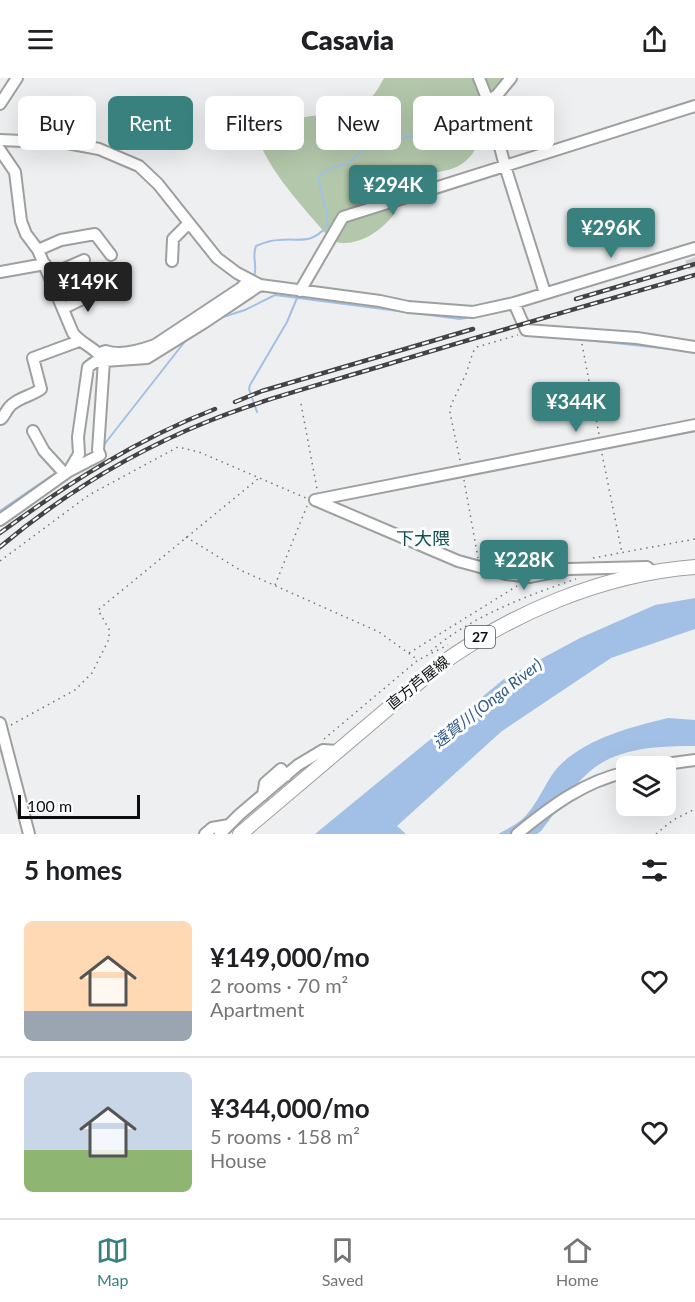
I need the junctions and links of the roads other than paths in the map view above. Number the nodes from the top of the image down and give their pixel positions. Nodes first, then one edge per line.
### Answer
1 (17, 78) edge
2 (479, 78) edge
3 (511, 78) edge
4 (486, 96) edge
5 (495, 96) edge
6 (0, 104) edge
7 (695, 106) edge
8 (0, 140) edge
9 (0, 150) edge
10 (501, 150) edge
11 (505, 166) junction
12 (189, 222) junction
13 (38, 250) junction
14 (690, 253) edge
15 (111, 255) dead end
16 (84, 260) dead end
17 (172, 261) dead end
18 (47, 270) junction
19 (0, 272) edge
20 (255, 282) junction
21 (99, 291) dead end
22 (300, 291) junction
23 (545, 293) junction
24 (514, 303) junction
25 (64, 308) junction
26 (79, 341) junction
27 (695, 346) edge
28 (102, 357) junction
29 (1, 419) edge
30 (695, 425) edge
31 (33, 431) dead end
32 (67, 472) junction
33 (0, 520) edge
34 (695, 567) edge
35 (654, 573) junction
36 (1, 726) edge
37 (336, 751) junction
38 (695, 759) edge
39 (676, 762) edge
40 (616, 775) edge
41 (235, 830) edge
42 (29, 834) edge
43 (204, 834) edge
44 (220, 834) edge
45 (517, 834) edge

1 - 6 street
2 - 4 street
3 - 5 street
7 - 11 street
8 - 12 street
9 - 13 street
10 - 11 street
11 - 22 street
11 - 23 street
12 - 17 street
12 - 20 street
13 - 15 street
13 - 18 street
14 - 23 street
16 - 18 street
18 - 19 street
18 - 25 street
20 - 22 street
20 - 28 street
21 - 25 street
22 - 24 street
23 - 24 street
24 - 27 street
25 - 26 street
26 - 28 street
26 - 29 street
28 - 32 street
28 - 32 street
30 - 35 street
31 - 32 street
32 - 33 street
34 - 35 main road, 直方芦屋線 / 27
35 - 37 main road, 直方芦屋線 / 27
36 - 42 street
37 - 41 main road, 直方芦屋線 / 27
37 - 41 street
38 - 39 street
40 - 45 street
41 - 43 street
41 - 44 street

